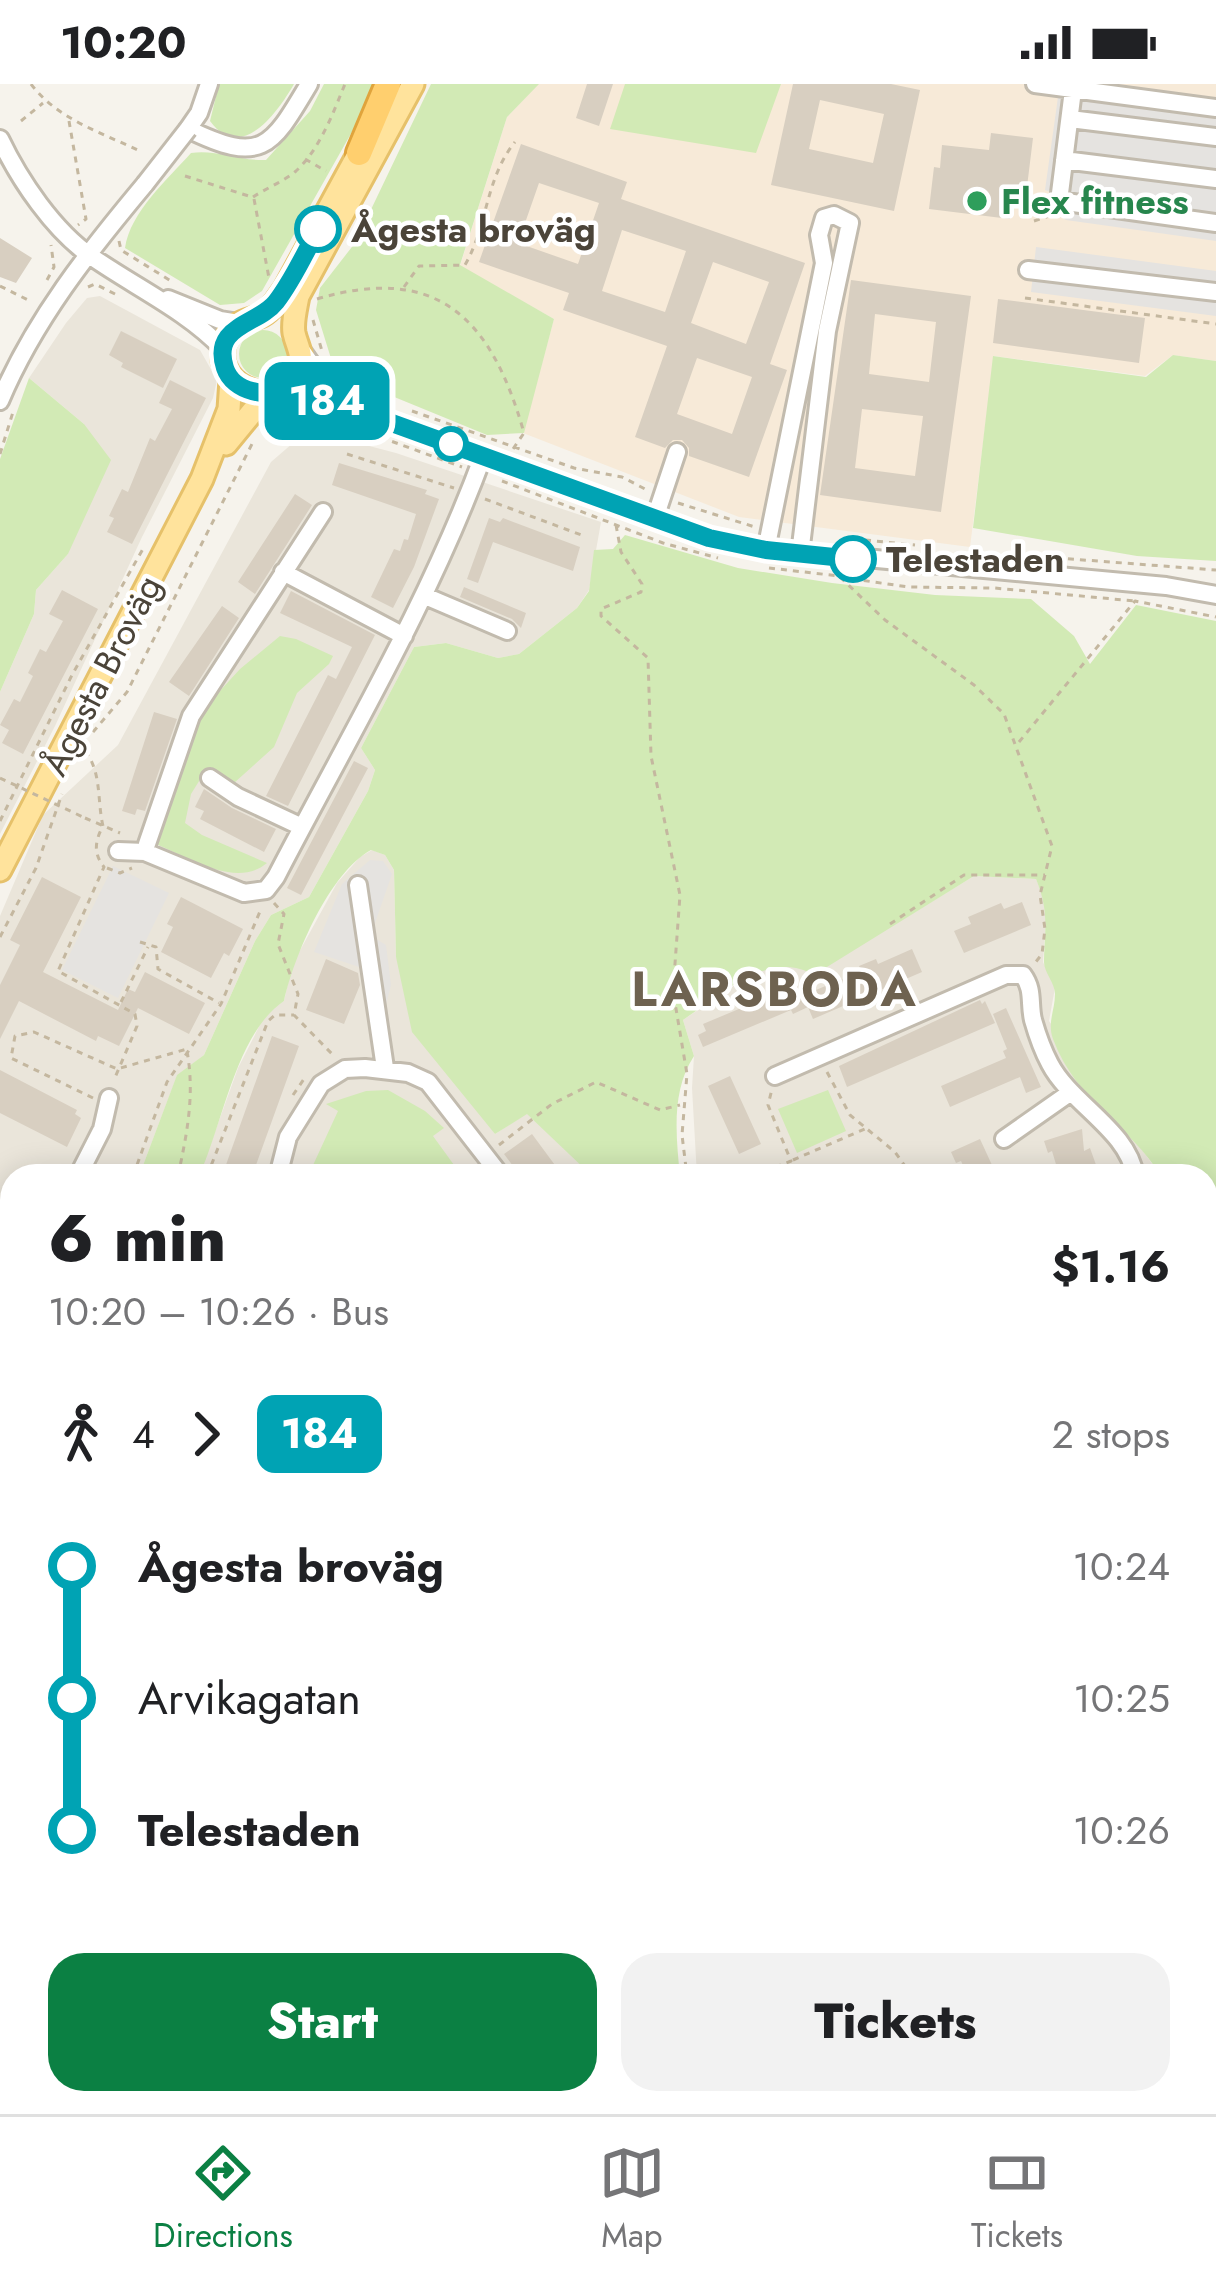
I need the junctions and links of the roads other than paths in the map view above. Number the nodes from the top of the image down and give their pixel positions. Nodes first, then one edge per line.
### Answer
1 (209, 84) edge
2 (309, 84) edge
3 (388, 84) edge
4 (398, 84) edge
5 (413, 84) edge
6 (1035, 84) edge
7 (1073, 90) junction
8 (1216, 109) edge
9 (1070, 119) junction
10 (188, 129) junction
11 (1216, 137) edge
12 (0, 139) edge
13 (359, 152) junction
14 (1064, 160) junction
15 (1216, 179) edge
16 (1216, 224) edge
17 (87, 254) junction
18 (1028, 270) dead end
19 (139, 287) junction
20 (1216, 292) edge
21 (261, 316) junction
22 (239, 323) junction
23 (297, 340) junction
24 (223, 350) junction
25 (231, 380) junction
26 (277, 390) junction
27 (9, 400) edge
28 (386, 419) junction
29 (677, 452) dead end
30 (473, 465) junction
31 (202, 479) junction
32 (322, 512) dead end
33 (655, 518) junction
34 (800, 554) junction
35 (764, 558) junction
36 (283, 572) junction
37 (1216, 595) edge
38 (425, 596) junction
39 (508, 631) dead end
40 (404, 636) junction
41 (210, 778) dead end
42 (302, 827) junction
43 (147, 844) dead end
44 (118, 850) dead end
45 (0, 870) edge
46 (358, 885) dead end
47 (385, 1068) junction
48 (775, 1076) road end
49 (1071, 1092) junction
50 (109, 1098) road end
51 (1004, 1139) dead end
52 (83, 1164) edge
53 (281, 1164) edge
54 (492, 1164) edge
55 (1134, 1164) edge
56 (0, 1436) edge
57 (0, 1465) edge

1 - 10 street
2 - 10 street
3 - 13 highway
4 - 13 main road
5 - 23 main road, Ågesta Broväg
6 - 7 street
7 - 8 street
7 - 9 street
9 - 11 street
9 - 14 street
10 - 17 street, bridge
12 - 17 street
13 - 21 main road
14 - 15 street
14 - 16 street
17 - 19 street
17 - 27 street
18 - 20 street
19 - 22 street
19 - 24 street
21 - 22 main road
21 - 23 main road
22 - 24 main road
23 - 26 main road, Ågesta Broväg
23 - 28 street
24 - 25 main road, Ågesta Broväg
25 - 26 main road
25 - 31 main road, Ågesta Broväg
26 - 28 street
26 - 31 main road, Ågesta Broväg
28 - 30 street
29 - 33 street
30 - 33 street
30 - 38 street
31 - 45 main road, Ågesta Broväg
32 - 36 street
33 - 35 street
34 - 35 street
34 - 35 street
34 - 37 street
36 - 40 street
36 - 43 street
38 - 39 street
38 - 40 street
40 - 42 street
41 - 42 street
42 - 44 street
46 - 47 street
47 - 53 street
47 - 54 street
48 - 49 street
49 - 51 street
49 - 55 street
50 - 52 street
56 - 57 street

